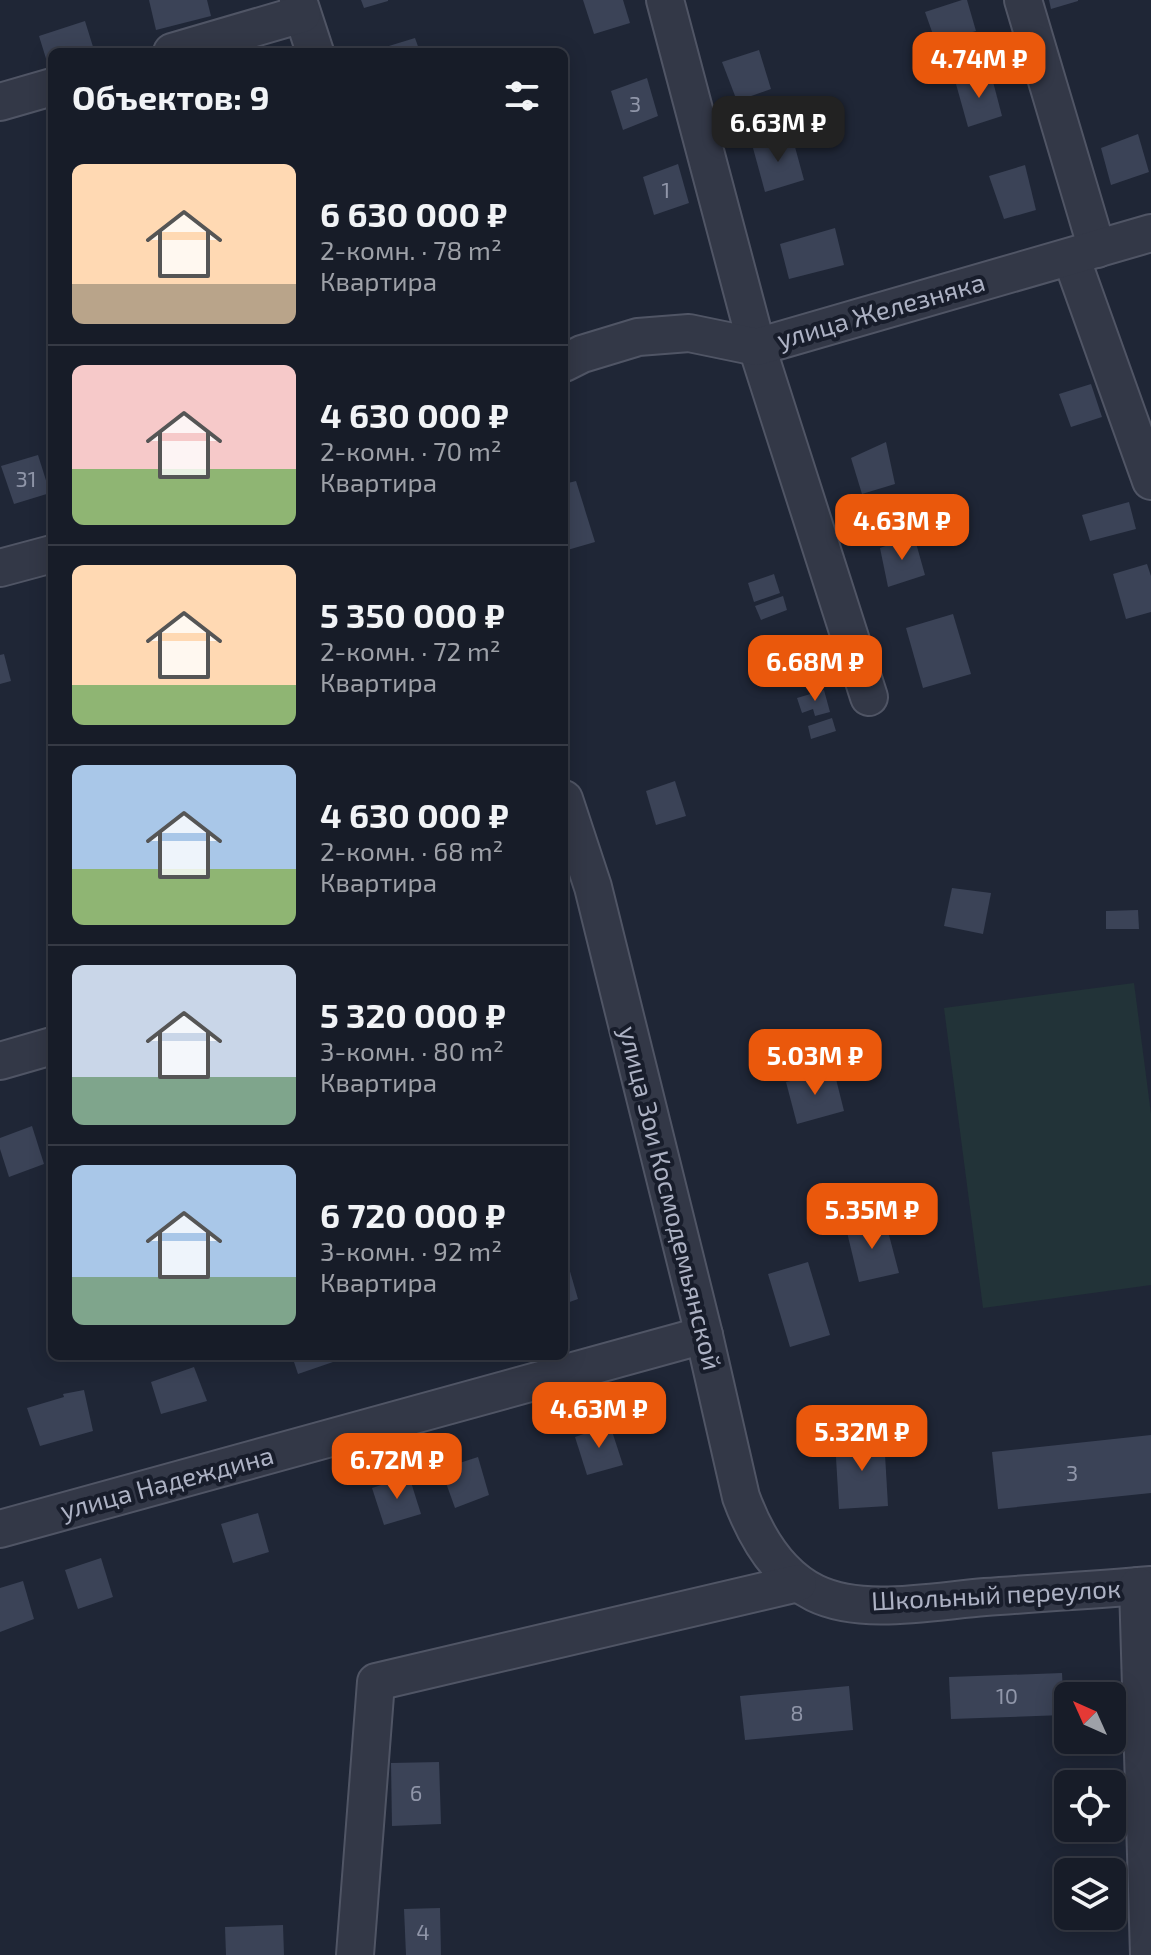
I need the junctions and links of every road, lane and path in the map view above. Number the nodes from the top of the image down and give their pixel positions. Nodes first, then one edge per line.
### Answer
1 (665, 0) edge
2 (1023, 0) edge
3 (300, 7) edge
4 (183, 48) edge
5 (314, 48) edge
6 (48, 88) edge
7 (0, 102) edge
8 (1151, 233) edge
9 (1084, 253) junction
10 (757, 347) junction
11 (568, 361) edge
12 (1151, 481) edge
13 (48, 555) edge
14 (0, 568) edge
15 (869, 697) dead end
16 (568, 824) edge
17 (579, 891) edge
18 (48, 1047) edge
19 (0, 1061) edge
20 (704, 1335) junction
21 (0, 1529) edge
22 (798, 1583) junction
23 (1144, 1586) edge
24 (355, 1955) edge
25 (1149, 1955) edge

1 - 10 street
2 - 9 street
3 - 4 street
3 - 5 street
6 - 7 street
8 - 9 street, улица Железняка
9 - 10 street, улица Железняка
9 - 12 street
10 - 11 street, улица Железняка
10 - 15 street
13 - 14 street
16 - 17 street, улица Зои Космодемьянской
17 - 20 street, улица Зои Космодемьянской
18 - 19 street
20 - 21 street, улица Надеждина
20 - 22 street, улица Зои Космодемьянской
22 - 23 street, Школьный переулок
22 - 24 street
23 - 25 street

